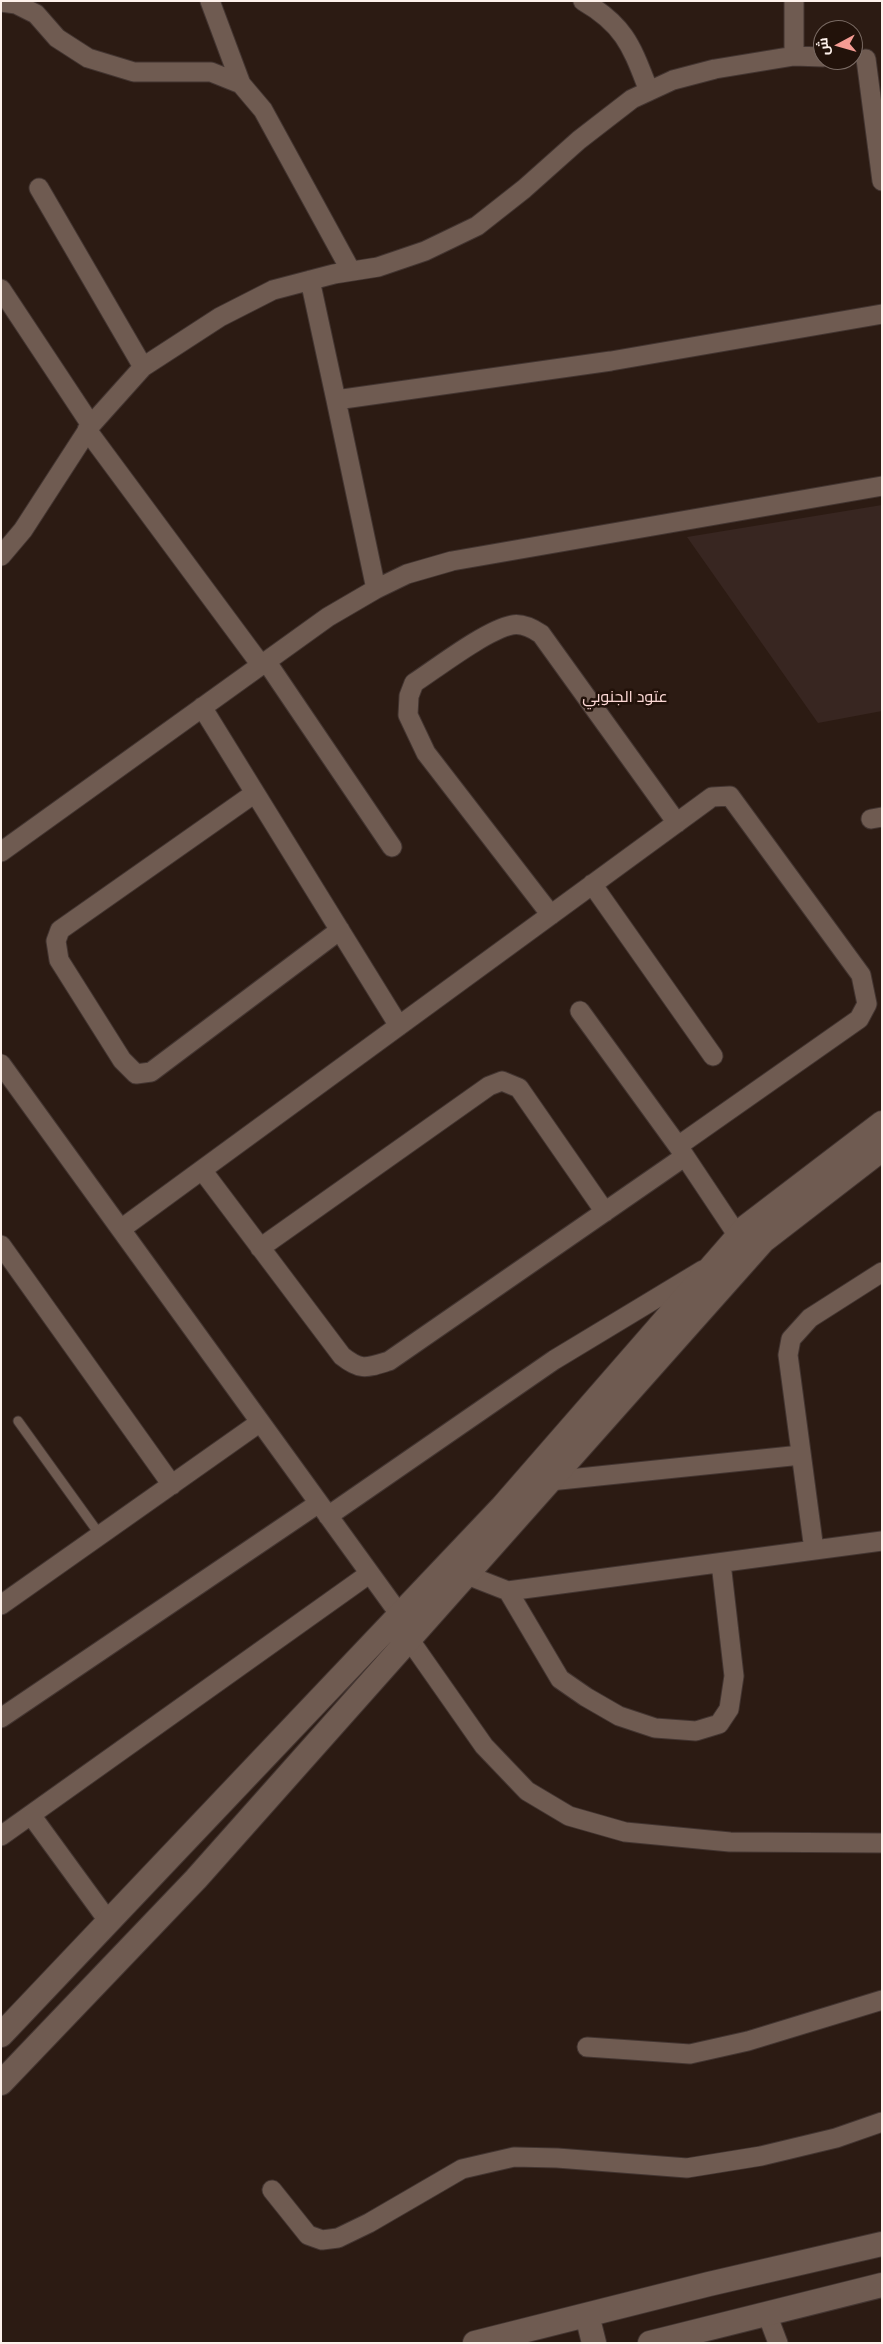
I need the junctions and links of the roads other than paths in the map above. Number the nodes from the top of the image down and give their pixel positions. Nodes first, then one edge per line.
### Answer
1 (210, 1) edge
2 (583, 1) edge
3 (794, 1) edge
4 (1, 2) edge
5 (794, 56) junction
6 (813, 57) edge
7 (867, 59) edge
8 (241, 84) junction
9 (650, 91) junction
10 (882, 181) edge
11 (39, 188) dead end
12 (351, 271) junction
13 (310, 280) junction
14 (1, 289) edge
15 (882, 314) edge
16 (143, 367) junction
17 (336, 400) junction
18 (89, 428) junction
19 (882, 486) edge
20 (1, 556) edge
21 (376, 589) junction
22 (263, 663) junction
23 (202, 706) junction
24 (255, 793) junction
25 (677, 823) junction
26 (392, 847) dead end
27 (1, 852) edge
28 (592, 884) junction
29 (551, 915) junction
30 (340, 930) junction
31 (580, 1011) dead end
32 (399, 1026) junction
33 (713, 1056) dead end
34 (1, 1064) edge
35 (882, 1123) edge
36 (882, 1149) edge
37 (681, 1152) junction
38 (202, 1170) junction
39 (605, 1212) junction
40 (121, 1229) junction
41 (738, 1236) junction
42 (1, 1244) edge
43 (260, 1248) junction
44 (714, 1263) junction
45 (882, 1272) edge
46 (18, 1421) dead end
47 (259, 1423) junction
48 (801, 1455) junction
49 (550, 1480) junction
50 (172, 1484) junction
51 (323, 1510) junction
52 (100, 1535) junction
53 (882, 1541) edge
54 (814, 1550) junction
55 (721, 1562) junction
56 (369, 1574) junction
57 (466, 1574) junction
58 (508, 1591) junction
59 (1, 1605) edge
60 (408, 1629) junction
61 (1, 1718) edge
62 (31, 1815) junction
63 (1, 1836) edge
64 (882, 1844) edge
65 (109, 1922) junction
66 (882, 2000) edge
67 (1, 2035) edge
68 (587, 2047) dead end
69 (1, 2083) edge
70 (882, 2122) edge
71 (272, 2190) dead end
72 (882, 2244) edge
73 (882, 2285) edge
74 (767, 2314) junction
75 (587, 2315) junction
76 (475, 2343) edge
77 (594, 2343) edge
78 (650, 2343) edge
79 (778, 2343) edge

1 - 8 street
2 - 9 street
3 - 5 street
4 - 8 street
5 - 6 street
5 - 9 street
7 - 10 street
8 - 12 street
9 - 12 street
11 - 16 street
12 - 13 street
13 - 16 street
13 - 17 street
14 - 18 street
15 - 17 street
16 - 18 street
17 - 21 street
18 - 20 street
18 - 22 street
19 - 21 street
21 - 22 street
22 - 23 street
22 - 26 street
23 - 24 street
23 - 27 street
24 - 30 street
24 - 30 street
25 - 28 street
25 - 29 street
25 - 37 street
28 - 29 street
28 - 33 street
29 - 32 street
30 - 32 street
31 - 37 street
32 - 38 street
34 - 40 street
35 - 41 street
36 - 49 street
37 - 39 street
37 - 41 street
38 - 40 street
38 - 43 street
39 - 43 street
39 - 43 street
40 - 47 street
41 - 44 street
42 - 50 street
44 - 51 street
44 - 60 street
45 - 48 street
46 - 52 lane
47 - 50 street
47 - 51 street
48 - 49 street
48 - 54 street
49 - 57 street
50 - 52 street
51 - 56 street
51 - 61 street
52 - 59 street
53 - 54 street
54 - 55 street
55 - 58 street
55 - 58 street
56 - 60 street
56 - 62 street
57 - 58 street
57 - 60 street
60 - 64 street
60 - 65 street
60 - 69 street
62 - 63 street
62 - 65 street
65 - 67 street
66 - 68 street
70 - 71 street
72 - 75 street
73 - 74 street
74 - 78 street
74 - 79 street
75 - 76 street
75 - 77 street

